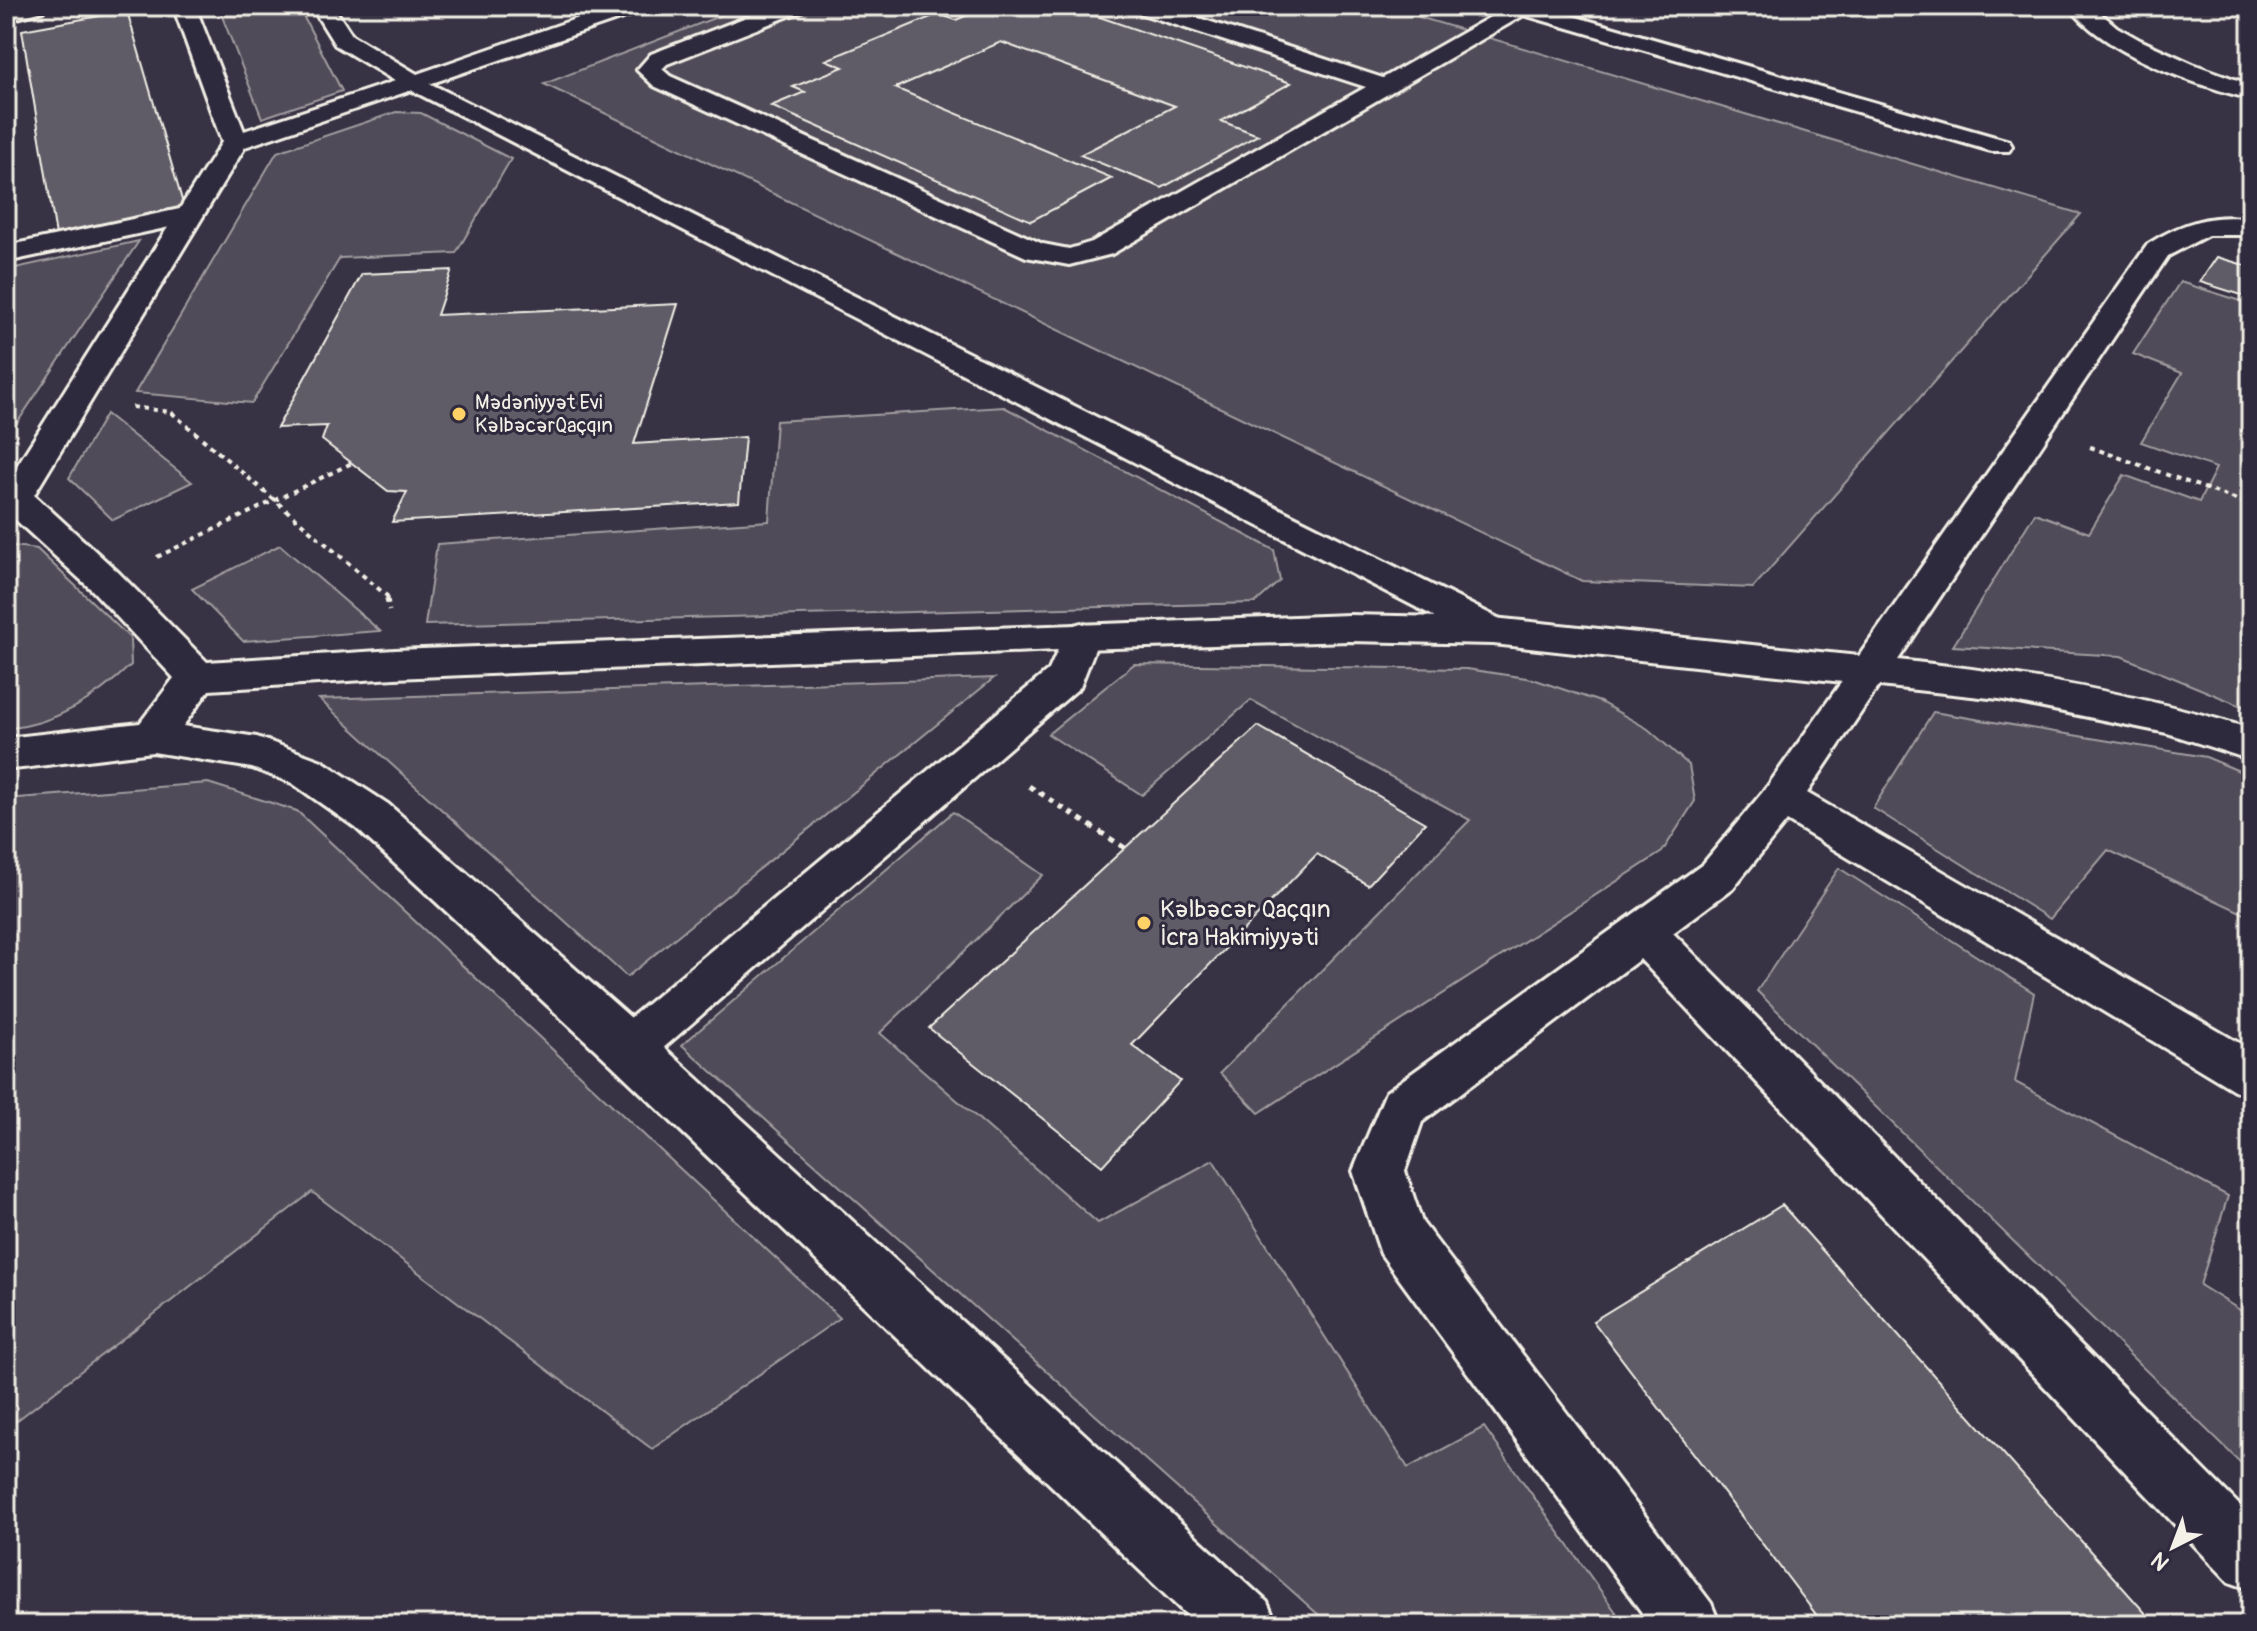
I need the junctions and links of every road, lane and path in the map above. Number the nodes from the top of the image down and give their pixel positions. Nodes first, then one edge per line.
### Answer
1 (35, 6) edge
2 (184, 6) edge
3 (322, 6) edge
4 (635, 6) edge
5 (794, 6) edge
6 (1141, 6) edge
7 (2080, 6) edge
8 (1518, 7) edge
9 (6, 15) edge
10 (415, 83) junction
11 (1385, 86) junction
12 (2251, 92) edge
13 (235, 142) junction
14 (2000, 146) dead end
15 (189, 215) junction
16 (2251, 227) edge
17 (6, 254) edge
18 (73, 400) junction
19 (2036, 427) junction
20 (352, 463) dead end
21 (10, 498) edge
22 (274, 500) junction
23 (2251, 505) edge
24 (106, 582) junction
25 (1493, 631) junction
26 (1081, 636) junction
27 (395, 664) junction
28 (1869, 672) junction
29 (197, 677) junction
30 (153, 737) junction
31 (2251, 745) edge
32 (978, 752) junction
33 (6, 754) edge
34 (1782, 798) junction
35 (1125, 848) dead end
36 (1642, 931) junction
37 (629, 1048) junction
38 (2251, 1075) edge
39 (2251, 1560) edge
40 (1244, 1625) edge
41 (1689, 1625) edge

1 - 9 lane
2 - 13 street
3 - 10 street
4 - 10 street
5 - 11 lane
6 - 11 lane
7 - 12 lane
8 - 11 lane
8 - 14 lane
10 - 13 street
10 - 25 lane
13 - 15 street
15 - 17 lane
15 - 18 street
16 - 19 street
18 - 21 street
18 - 22 path
19 - 23 path
19 - 28 street
20 - 22 path
21 - 24 street
22 - 24 path
22 - 27 path
24 - 29 street
25 - 26 street
25 - 28 street
26 - 27 street
26 - 32 lane
27 - 29 street
28 - 31 street
28 - 34 lane
29 - 30 street
30 - 33 street
30 - 37 street
32 - 35 path
32 - 37 lane
34 - 36 lane
34 - 38 lane
36 - 39 lane
36 - 41 lane
37 - 40 street

